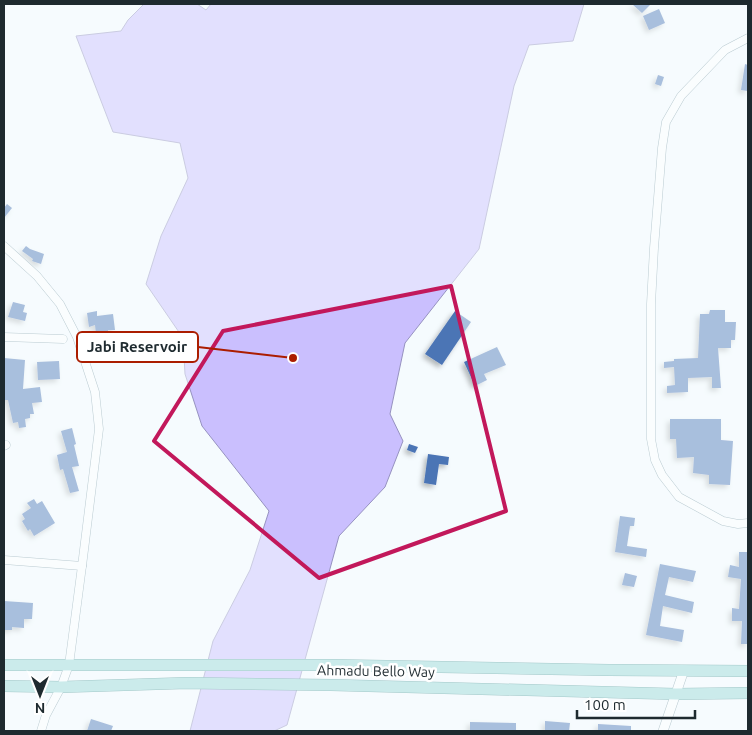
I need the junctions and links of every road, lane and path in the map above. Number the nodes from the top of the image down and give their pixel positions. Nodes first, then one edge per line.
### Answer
1 (748, 38) edge
2 (4, 246) edge
3 (4, 337) edge
4 (62, 339) dead end
5 (748, 523) edge
6 (4, 560) edge
7 (82, 566) junction
8 (4, 665) edge
9 (69, 665) junction
10 (684, 670) junction
11 (748, 670) edge
12 (4, 686) edge
13 (61, 687) junction
14 (748, 693) edge
15 (676, 694) junction
16 (41, 731) edge
17 (662, 731) edge

1 - 5 street
2 - 7 street
3 - 4 street
6 - 7 street
7 - 9 street
8 - 9 main road, Ahmadu Bello Way
9 - 10 main road, Ahmadu Bello Way
9 - 13 street
10 - 11 main road, Ahmadu Bello Way
10 - 15 street
12 - 13 main road, Ahmadu Bello Way
13 - 15 main road, Ahmadu Bello Way
13 - 16 street
14 - 15 main road, Ahmadu Bello Way
15 - 17 street

